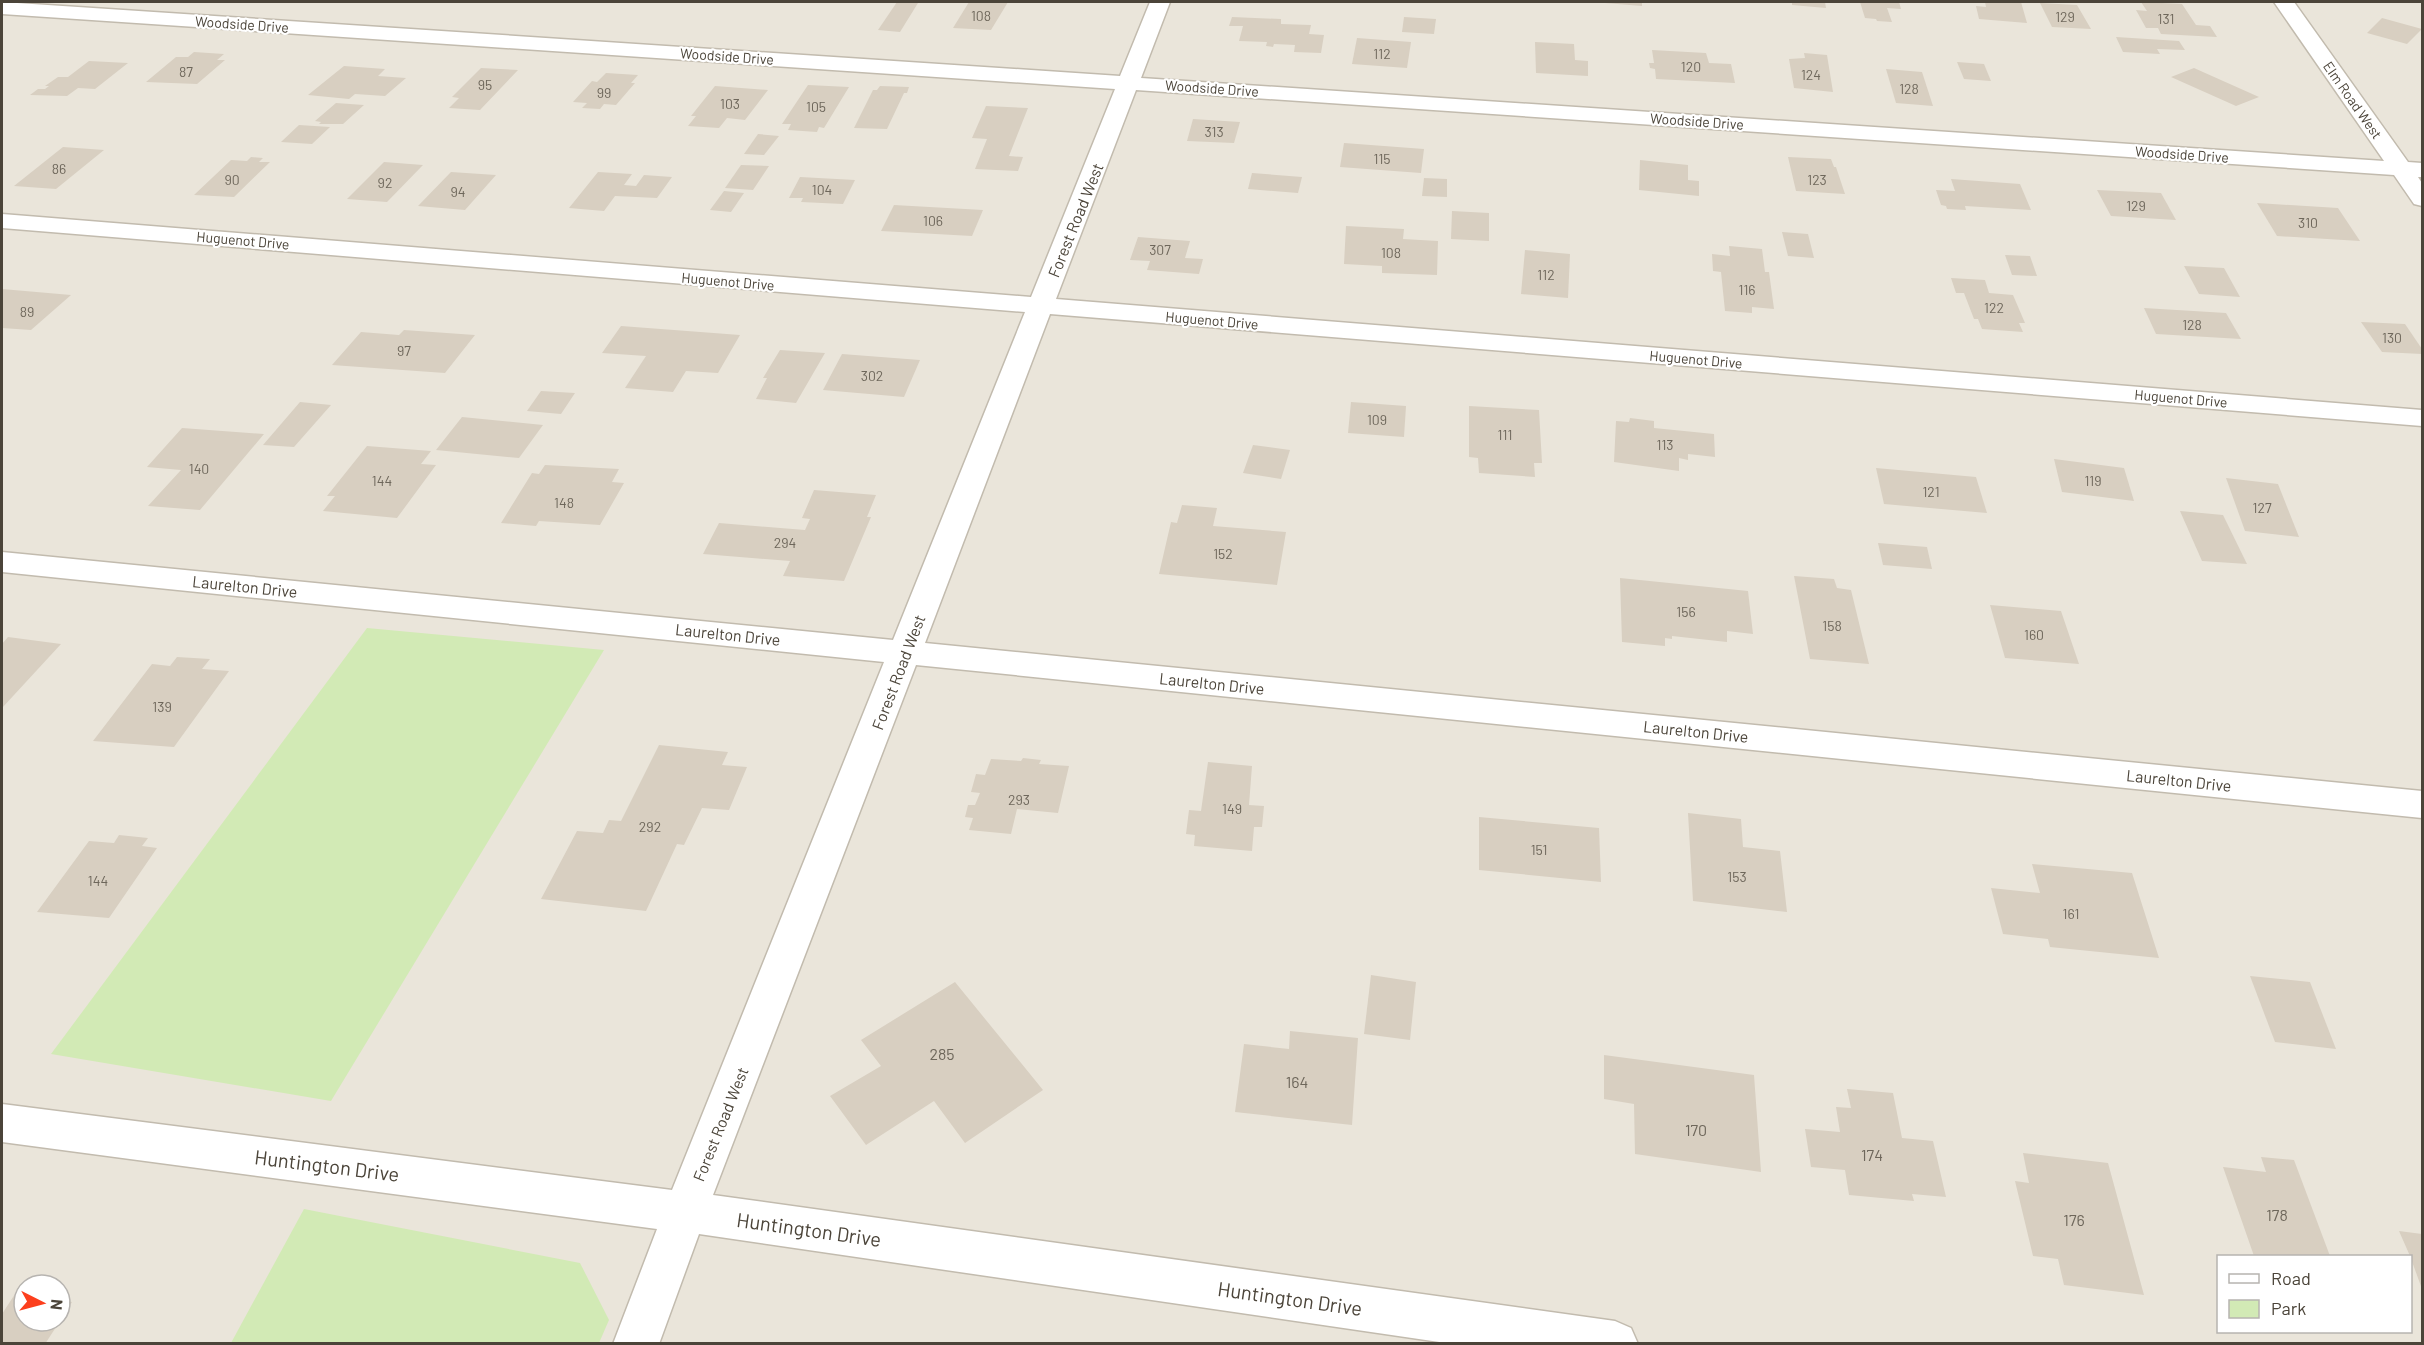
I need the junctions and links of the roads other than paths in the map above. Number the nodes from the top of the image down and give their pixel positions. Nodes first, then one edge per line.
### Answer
1 (1160, 2) edge
2 (2284, 2) edge
3 (30, 5) edge
4 (2, 8) edge
5 (2, 24) edge
6 (1130, 82) junction
7 (2400, 169) junction
8 (2422, 170) edge
9 (2422, 199) edge
10 (2, 221) edge
11 (1040, 307) junction
12 (2422, 418) edge
13 (2, 562) edge
14 (906, 652) junction
15 (2422, 805) edge
16 (2, 1123) edge
17 (685, 1212) junction
18 (1514, 1337) edge
19 (636, 1344) edge
20 (1615, 1344) edge

1 - 6 street, Forest Road West
2 - 7 street, Elm Road West
3 - 4 street, Woodside Drive
3 - 5 street
3 - 6 street, Woodside Drive
6 - 7 street, Woodside Drive
6 - 11 street, Forest Road West
7 - 8 street, Woodside Drive
7 - 9 street, Elm Road West
10 - 11 street, Huguenot Drive
11 - 12 street, Huguenot Drive
11 - 14 street, Forest Road West
13 - 14 street, Laurelton Drive
14 - 15 street, Laurelton Drive
14 - 17 street, Forest Road West
16 - 17 street, Huntington Drive
17 - 18 street, Huntington Drive
17 - 19 street, Forest Road West
18 - 20 street, Huntington Drive

